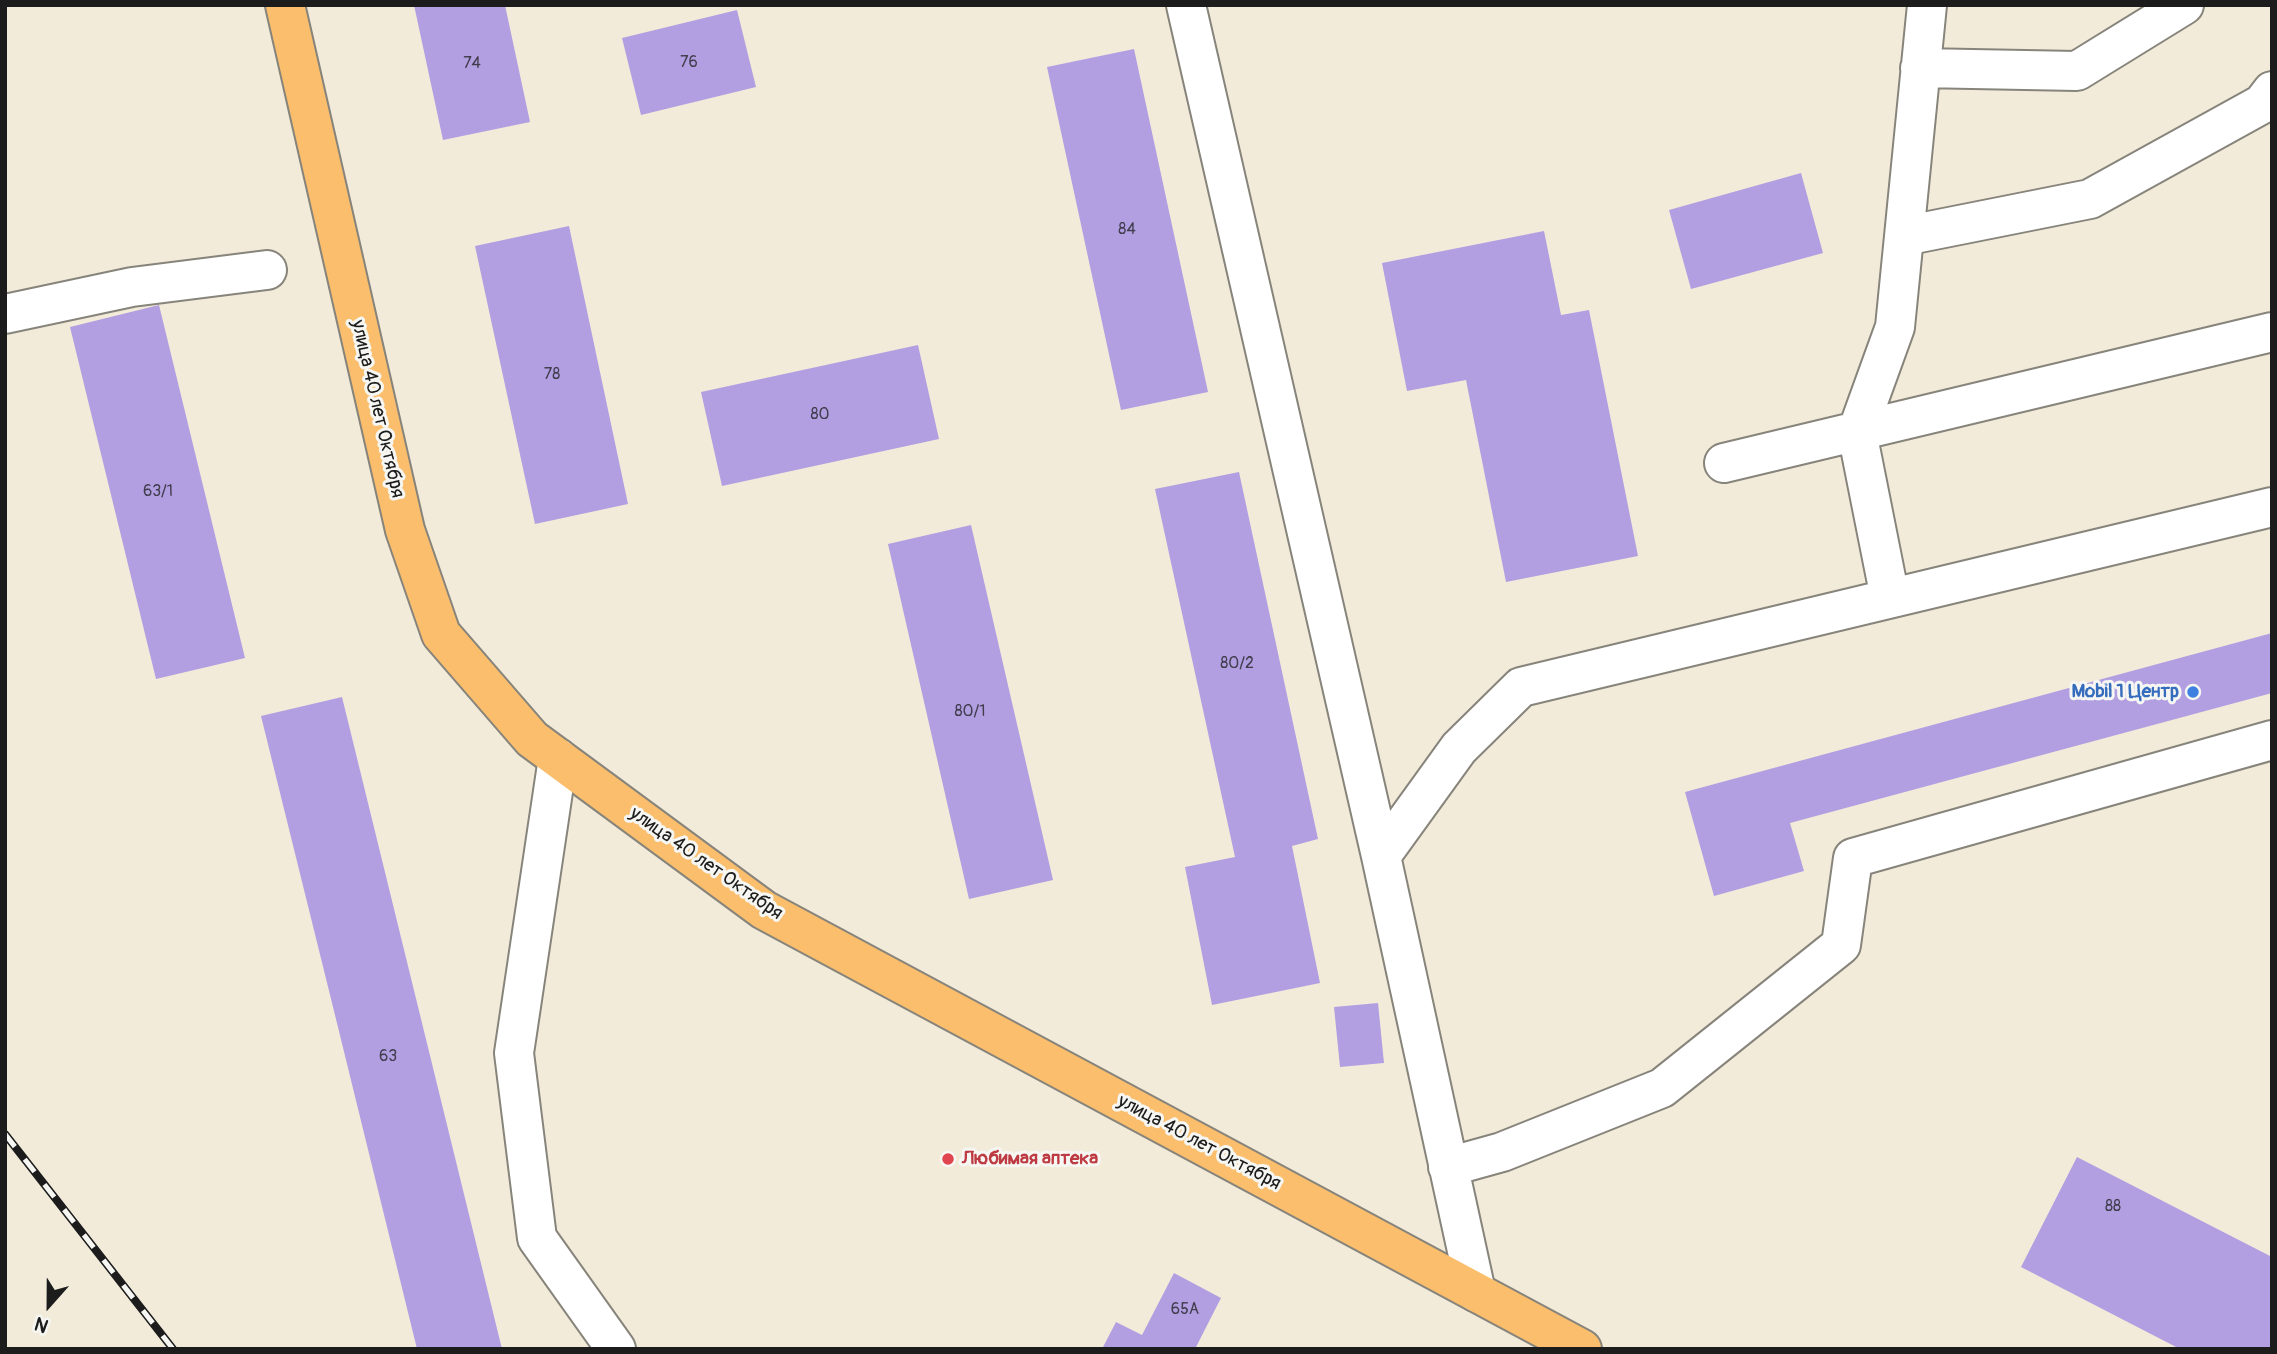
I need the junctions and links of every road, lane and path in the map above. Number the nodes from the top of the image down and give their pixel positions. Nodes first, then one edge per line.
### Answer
1 (285, 5) edge
2 (1186, 5) edge
3 (1927, 5) edge
4 (2184, 5) edge
5 (1920, 68) junction
6 (2272, 91) edge
7 (1904, 236) junction
8 (267, 270) dead end
9 (5, 314) edge
10 (2272, 331) edge
11 (1857, 432) junction
12 (1724, 463) dead end
13 (2272, 507) edge
14 (1890, 598) junction
15 (2272, 740) edge
16 (558, 758) junction
17 (1381, 856) junction
18 (1448, 1167) junction
19 (1475, 1292) junction
20 (616, 1349) edge
21 (1582, 1349) edge

1 - 16 main road, улица 40 лет Октября
2 - 17 street
3 - 5 street
4 - 5 street
5 - 7 street
6 - 7 street
7 - 11 street
8 - 9 street
10 - 11 street
11 - 12 street
11 - 14 street
13 - 14 street
14 - 17 street
15 - 18 street
16 - 19 main road, улица 40 лет Октября
16 - 20 street
17 - 18 street
18 - 19 street
19 - 21 main road, улица 40 лет Октября

